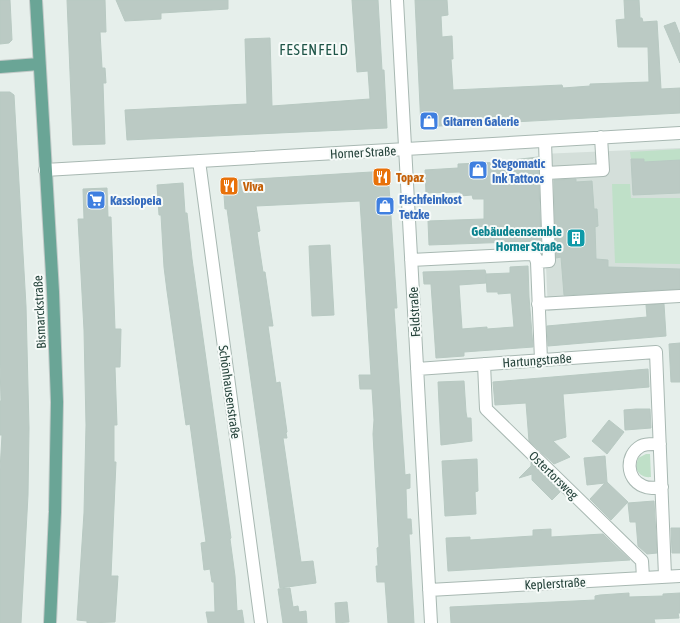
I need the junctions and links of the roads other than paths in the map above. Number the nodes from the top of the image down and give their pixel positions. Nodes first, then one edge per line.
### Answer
1 (36, 0) edge
2 (398, 0) edge
3 (39, 64) junction
4 (0, 67) edge
5 (680, 133) edge
6 (601, 137) junction
7 (545, 141) junction
8 (405, 149) junction
9 (199, 161) junction
10 (45, 170) junction
11 (546, 173) junction
12 (411, 260) junction
13 (537, 262) junction
14 (680, 296) edge
15 (538, 304) junction
16 (541, 360) junction
17 (484, 364) junction
18 (417, 369) junction
19 (660, 444) junction
20 (662, 487) junction
21 (665, 576) junction
22 (680, 576) edge
23 (643, 578) junction
24 (429, 590) junction
25 (50, 623) edge
26 (261, 623) edge
27 (431, 623) edge

1 - 3 main road, Bismarckstraße
2 - 8 street, Feldstraße
3 - 4 main road
3 - 10 main road, Bismarckstraße
5 - 6 street, Horner Straße
6 - 7 street, Horner Straße
6 - 11 street
7 - 8 street, Horner Straße
7 - 11 street
8 - 9 street, Horner Straße
8 - 12 street, Feldstraße
9 - 10 street, Horner Straße
9 - 26 street, Schönhausenstraße
10 - 25 main road, Bismarckstraße
11 - 13 street
12 - 13 street
12 - 18 street, Feldstraße
13 - 15 street
14 - 15 street
15 - 16 street
16 - 17 street, Hartungstraße
16 - 19 street, Hartungstraße
17 - 18 street, Hartungstraße
17 - 23 street, Ostertorsweg
18 - 24 street, Feldstraße
19 - 20 street
19 - 20 street
20 - 21 street
21 - 22 street, Keplerstraße
21 - 23 street, Keplerstraße
23 - 24 street, Keplerstraße
24 - 27 street, Feldstraße

